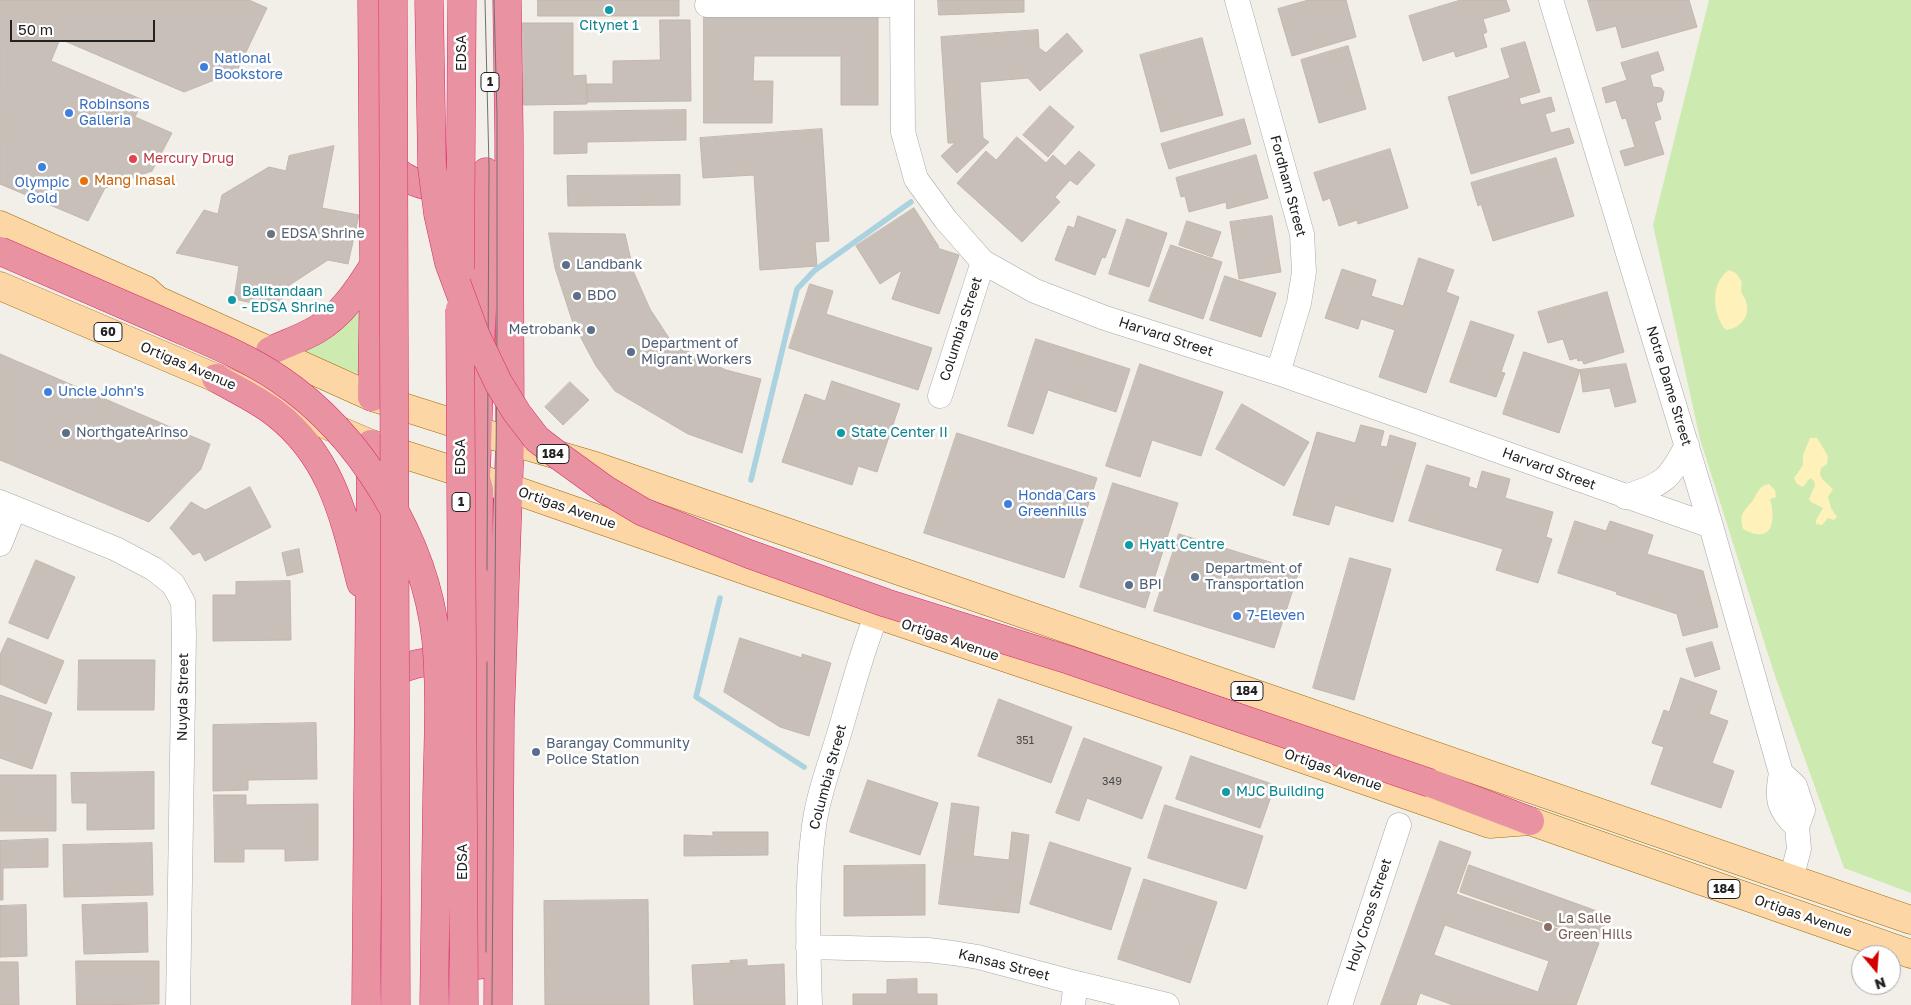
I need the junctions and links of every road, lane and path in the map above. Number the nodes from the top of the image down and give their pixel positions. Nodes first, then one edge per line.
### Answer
1 (372, 0) edge
2 (393, 0) edge
3 (429, 0) edge
4 (462, 0) edge
5 (488, 0) edge
6 (507, 0) edge
7 (1237, 0) edge
8 (1552, 0) edge
9 (902, 3) edge
10 (707, 4) dead end
11 (374, 140) junction
12 (489, 168) junction
13 (0, 225) edge
14 (0, 238) edge
15 (0, 251) edge
16 (983, 262) junction
17 (374, 266) junction
18 (0, 286) edge
19 (157, 300) junction
20 (278, 354) junction
21 (510, 357) junction
22 (1278, 373) junction
23 (216, 378) junction
24 (489, 382) joint
25 (940, 396) dead end
26 (372, 397) junction
27 (265, 399) junction
28 (491, 435) junction
29 (371, 444) junction
30 (1687, 445) junction
31 (595, 466) junction
32 (487, 484) junction
33 (1625, 496) junction
34 (7, 506) edge
35 (1711, 526) junction
36 (0, 544) edge
37 (877, 614) junction
38 (370, 621) junction
39 (1047, 622) junction
40 (1094, 638) junction
41 (1122, 648) junction
42 (1031, 668) junction
43 (477, 677) junction
44 (1076, 683) junction
45 (1106, 692) junction
46 (368, 711) junction
47 (1530, 820) junction
48 (1399, 824) dead end
49 (1791, 878) junction
50 (1911, 920) edge
51 (808, 947) junction
52 (1911, 954) edge
53 (1074, 994) edge
54 (178, 1005) edge
55 (366, 1005) edge
56 (396, 1005) edge
57 (434, 1005) edge
58 (464, 1005) edge
59 (480, 1005) edge
60 (498, 1005) edge
61 (810, 1005) edge
62 (1167, 1005) edge
63 (1340, 1005) edge

1 - 11 highway
2 - 56 highway, bridge
3 - 47 highway, bridge
4 - 58 highway, EDSA / 1, bridge
5 - 12 highway, 1
6 - 21 highway, 1
7 - 22 street, Fordham Street
8 - 30 street, Notre Dame Street
9 - 10 street
9 - 16 street, Harvard Street
11 - 12 highway
11 - 17 highway
12 - 24 highway, 1
12 - 28 highway, 1
13 - 19 main road
14 - 19 main road
15 - 57 highway, bridge
16 - 22 street, Harvard Street
16 - 25 street, Columbia Street
17 - 20 highway
17 - 26 highway
18 - 23 main road, Ortigas Avenue / 60
19 - 20 main road
20 - 26 main road
20 - 27 main road
21 - 28 highway, 1
21 - 31 highway
22 - 33 street, Harvard Street
23 - 27 main road, Ortigas Avenue / 60
23 - 38 highway
24 - 28 main road, EDSA / 1
26 - 28 main road
26 - 29 main road
27 - 29 main road, Ortigas Avenue / 60
28 - 31 main road, 184
28 - 32 highway, 1
29 - 32 main road, Ortigas Avenue / 60
29 - 38 highway
30 - 33 street
30 - 35 street, Notre Dame Street
31 - 39 main road, 184
32 - 37 main road, Ortigas Avenue / 184
32 - 43 highway, 1
32 - 60 highway, 1
33 - 35 street, Harvard Street
34 - 36 street
34 - 54 street, Nuyda Street
35 - 49 street, Notre Dame Street
37 - 42 main road, Ortigas Avenue / 184
37 - 51 street, Columbia Street
38 - 46 highway
39 - 40 main road, 184
39 - 42 main road
40 - 41 main road, 184
40 - 44 main road
41 - 45 main road
41 - 49 main road, 184
42 - 44 main road, Ortigas Avenue / 184
43 - 46 highway
43 - 59 highway, 1
44 - 45 main road, Ortigas Avenue / 184
45 - 47 main road, Ortigas Avenue / 184
46 - 55 highway
47 - 52 main road, Ortigas Avenue / 184
48 - 63 street, Holy Cross Street
49 - 50 main road, 184
51 - 53 street, Kansas Street
51 - 61 street, Columbia Street
53 - 62 street, Kansas Street

